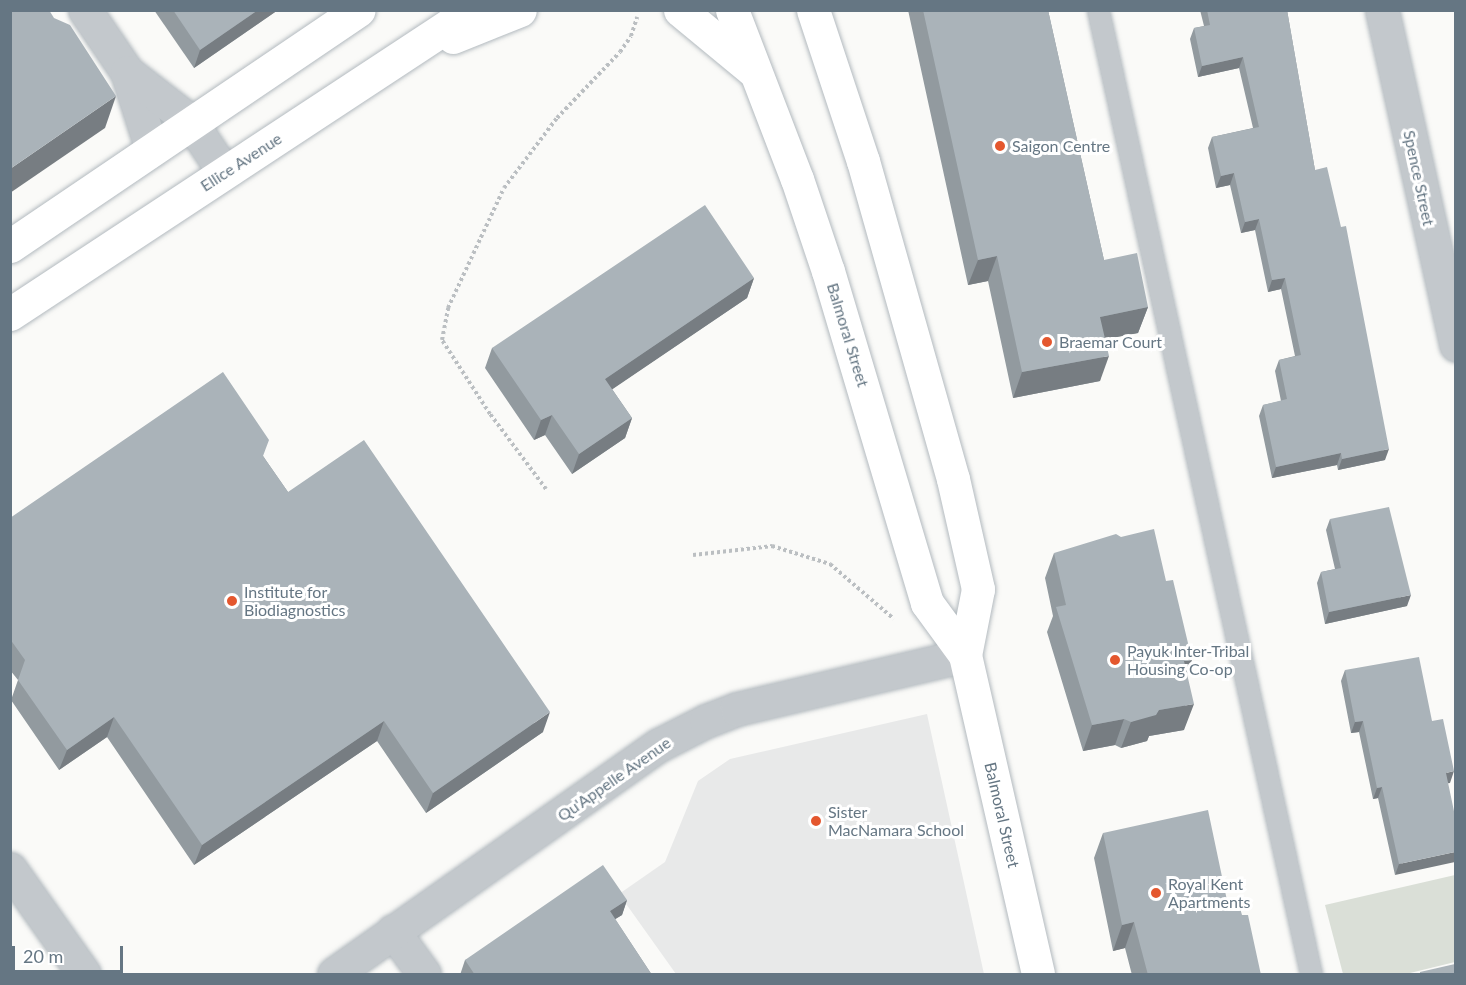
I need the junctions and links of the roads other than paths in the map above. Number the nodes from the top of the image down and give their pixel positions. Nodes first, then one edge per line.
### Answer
1 (85, 10) edge
2 (359, 10) edge
3 (472, 10) edge
4 (520, 10) edge
5 (680, 10) edge
6 (732, 10) edge
7 (813, 10) edge
8 (1098, 10) edge
9 (1382, 10) edge
10 (412, 53) junction
11 (127, 72) junction
12 (758, 75) junction
13 (190, 121) junction
14 (152, 150) junction
15 (224, 172) junction
16 (10, 246) edge
17 (10, 314) edge
18 (1455, 345) edge
19 (965, 655) junction
20 (10, 869) edge
21 (393, 931) junction
22 (84, 975) edge
23 (334, 975) edge
24 (424, 975) edge
25 (1038, 975) edge
26 (1311, 975) edge

1 - 11 street
2 - 13 main road
3 - 10 main road, Ellice Avenue
4 - 10 main road
5 - 12 main road
6 - 12 main road, Balmoral Street
7 - 19 main road, Balmoral Street
8 - 26 lane
9 - 18 street, Spence Street
10 - 15 main road, Ellice Avenue
11 - 13 street
11 - 14 street
12 - 19 main road, Balmoral Street
13 - 14 main road
13 - 15 street
14 - 16 main road
15 - 17 main road, Ellice Avenue
19 - 21 street, Qu'Appelle Avenue
19 - 25 main road, Balmoral Street
20 - 22 street
21 - 23 street, Qu'Appelle Avenue
21 - 24 street

